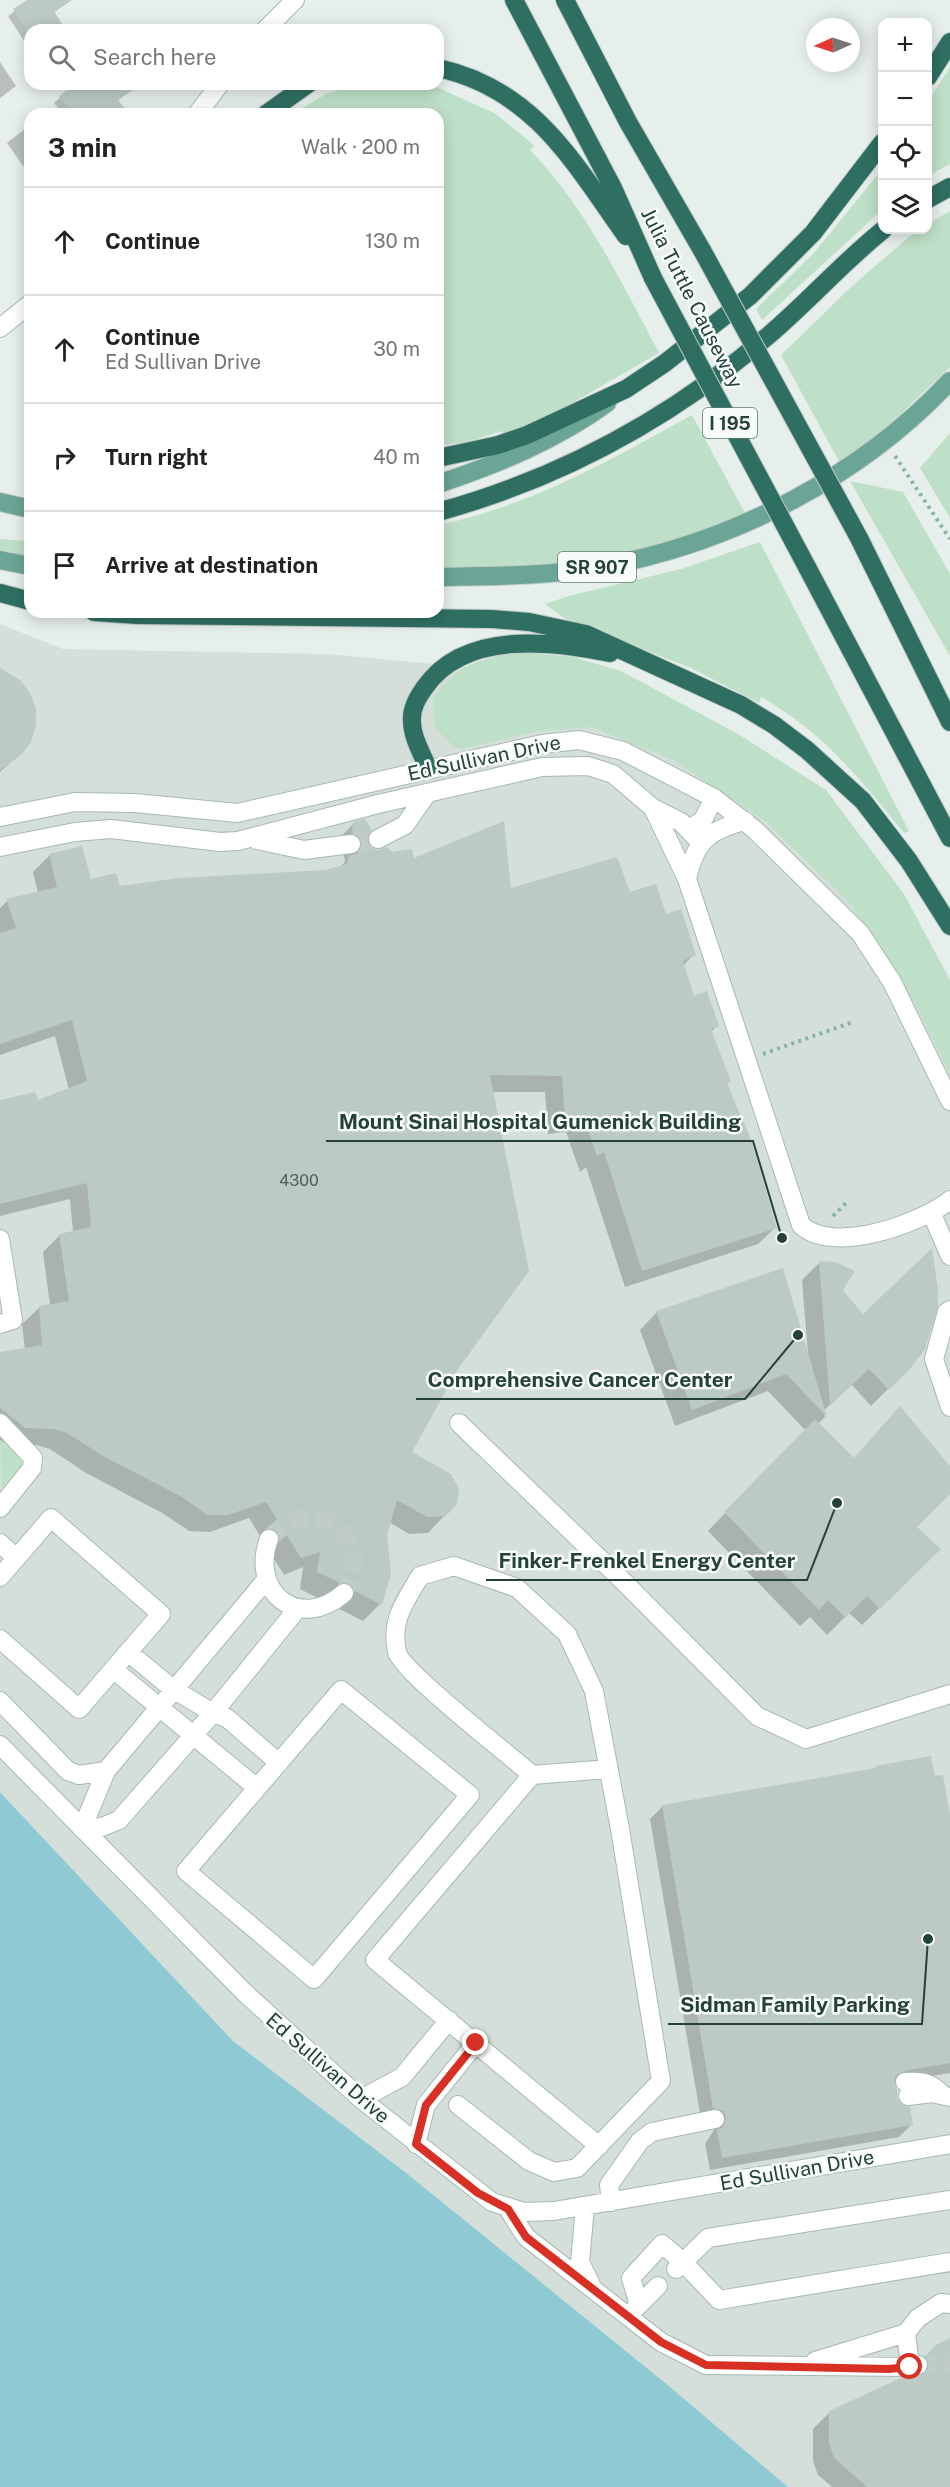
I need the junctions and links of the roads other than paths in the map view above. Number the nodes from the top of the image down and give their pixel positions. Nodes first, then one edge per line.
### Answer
1 (295, 0) edge
2 (514, 0) edge
3 (565, 0) edge
4 (271, 24) edge
5 (950, 42) edge
6 (444, 70) edge
7 (930, 72) edge
8 (215, 90) edge
9 (300, 90) edge
10 (202, 108) edge
11 (274, 108) edge
12 (878, 148) edge
13 (950, 187) edge
14 (932, 196) edge
15 (879, 234) edge
16 (650, 272) junction
17 (24, 309) edge
18 (0, 328) edge
19 (950, 381) edge
20 (626, 389) junction
21 (444, 457) edge
22 (444, 482) edge
23 (0, 502) edge
24 (24, 508) edge
25 (444, 510) edge
26 (0, 560) edge
27 (24, 565) edge
28 (444, 577) edge
29 (0, 593) edge
30 (24, 599) edge
31 (396, 618) edge
32 (636, 658) junction
33 (950, 722) edge
34 (428, 768) junction
35 (426, 795) junction
36 (714, 798) junction
37 (652, 808) junction
38 (0, 817) edge
39 (745, 821) junction
40 (695, 836) junction
41 (378, 838) tunnel mouth
42 (950, 838) edge
43 (252, 839) junction
44 (351, 844) tunnel mouth
45 (0, 847) edge
46 (687, 879) junction
47 (950, 926) edge
48 (950, 1101) edge
49 (950, 1200) edge
50 (931, 1212) junction
51 (0, 1239) edge
52 (950, 1256) edge
53 (950, 1310) edge
54 (6, 1322) edge
55 (950, 1407) edge
56 (459, 1423) dead end
57 (0, 1424) edge
58 (0, 1508) edge
59 (269, 1539) tunnel mouth
60 (0, 1543) edge
61 (15, 1557) junction
62 (1, 1574) edge
63 (266, 1580) junction
64 (344, 1593) tunnel mouth
65 (298, 1608) junction
66 (0, 1639) edge
67 (128, 1652) junction
68 (113, 1670) junction
69 (173, 1689) junction
70 (950, 1694) edge
71 (0, 1701) edge
72 (158, 1707) junction
73 (213, 1713) junction
74 (192, 1736) junction
75 (0, 1745) edge
76 (279, 1763) junction
77 (609, 1769) junction
78 (106, 1771) junction
79 (532, 1774) junction
80 (256, 1788) junction
81 (82, 1829) junction
82 (449, 2020) junction
83 (476, 2043) junction
84 (907, 2089) dead end
85 (946, 2096) edge
86 (361, 2098) junction
87 (458, 2105) dead end
88 (715, 2119) dead end
89 (416, 2144) junction
90 (950, 2144) edge
91 (599, 2146) junction
92 (950, 2200) edge
93 (611, 2202) junction
94 (585, 2207) junction
95 (508, 2209) junction
96 (950, 2262) edge
97 (679, 2266) junction
98 (592, 2286) junction
99 (658, 2286) dead end
100 (950, 2304) edge
101 (634, 2310) junction
102 (906, 2333) junction
103 (798, 2366) junction

1 - 4 street
2 - 16 highway, Julia Tuttle Causeway / I 195
3 - 33 highway, Julia Tuttle Causeway / I 195, bridge
5 - 7 highway
6 - 16 highway
8 - 10 street
9 - 11 highway
12 - 20 highway
13 - 14 highway
15 - 25 highway
16 - 42 highway, Julia Tuttle Causeway / I 195, bridge
17 - 18 street
19 - 28 main road, SR 907
20 - 21 highway
20 - 22 main road
23 - 24 main road
26 - 27 main road
29 - 30 highway
31 - 32 highway
32 - 34 highway
32 - 47 highway
34 - 36 street, Ed Sullivan Drive
34 - 38 street, Ed Sullivan Drive
35 - 37 street, Ed Sullivan Drive
35 - 41 street
35 - 43 street, Ed Sullivan Drive
36 - 39 street, Ed Sullivan Drive
36 - 40 street
37 - 40 street
37 - 46 street
39 - 40 street
39 - 48 street, Ed Sullivan Drive
40 - 46 street
43 - 44 street
43 - 45 street, Ed Sullivan Drive
46 - 50 street
49 - 50 street
50 - 52 street
51 - 54 street
53 - 55 street
56 - 70 street
57 - 58 street
59 - 63 street
60 - 61 street
61 - 62 street
61 - 67 street
63 - 65 street
63 - 69 street
64 - 65 street
65 - 73 street
66 - 68 street
67 - 68 street
67 - 69 street
68 - 72 street
69 - 72 street
69 - 73 street
71 - 78 street
72 - 74 street
72 - 78 street
73 - 74 street
73 - 76 street
74 - 80 street
74 - 81 street
75 - 81 street, Ed Sullivan Drive
76 - 80 street
76 - 80 street
77 - 79 street
77 - 79 street
77 - 91 street
78 - 81 street
79 - 82 street
81 - 86 street, Ed Sullivan Drive
82 - 83 street
82 - 86 street
83 - 89 street
83 - 91 street
84 - 85 street
86 - 89 street, Ed Sullivan Drive
87 - 91 street
88 - 93 street
89 - 95 street, Ed Sullivan Drive
90 - 93 street, Ed Sullivan Drive
92 - 97 street
93 - 94 street, Ed Sullivan Drive
94 - 95 street, Ed Sullivan Drive
94 - 98 street
95 - 98 street
96 - 97 street
97 - 101 street
98 - 101 street
99 - 101 street
100 - 102 street
101 - 103 street
102 - 103 street
102 - 103 street

